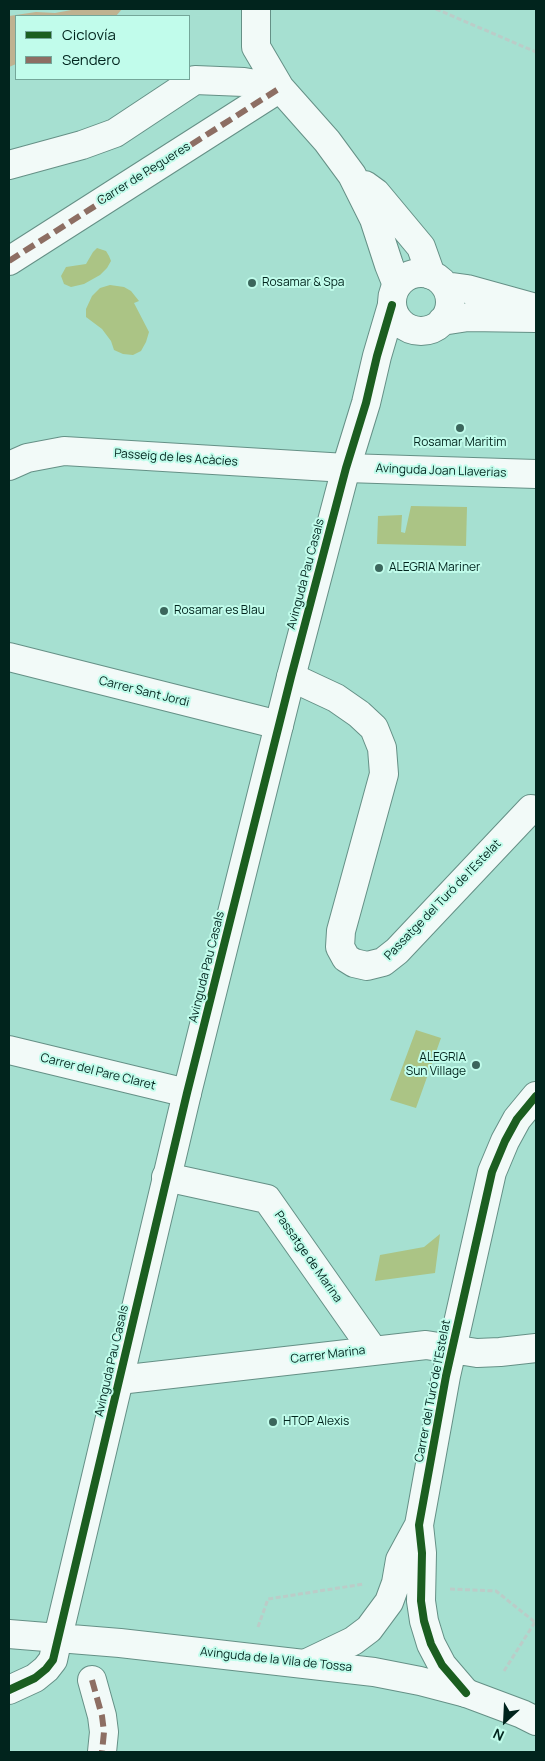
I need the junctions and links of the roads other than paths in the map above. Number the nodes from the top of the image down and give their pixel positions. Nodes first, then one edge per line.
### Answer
1 (256, 9) edge
2 (280, 88) junction
3 (9, 165) edge
4 (352, 175) junction
5 (9, 261) edge
6 (438, 280) junction
7 (394, 295) junction
8 (536, 308) edge
9 (536, 318) edge
10 (442, 322) junction
11 (417, 331) junction
12 (366, 403) junction
13 (9, 466) edge
14 (346, 468) junction
15 (536, 474) edge
16 (9, 658) edge
17 (291, 677) junction
18 (279, 725) junction
19 (536, 810) edge
20 (9, 1050) edge
21 (186, 1094) junction
22 (536, 1096) edge
23 (166, 1177) junction
24 (536, 1348) edge
25 (452, 1349) junction
26 (373, 1350) junction
27 (119, 1380) junction
28 (419, 1525) junction
29 (9, 1634) edge
30 (58, 1637) junction
31 (307, 1663) junction
32 (92, 1680) dead end
33 (9, 1690) edge
34 (466, 1693) junction
35 (536, 1721) edge
36 (102, 1752) edge

1 - 2 street
2 - 3 street
2 - 4 street
2 - 5 street, Carrer de Pegueres
4 - 6 street
4 - 7 street
6 - 7 street
6 - 8 street
6 - 10 street
7 - 11 street
7 - 12 street, Avinguda Pau Casals
9 - 10 street
10 - 11 street
11 - 12 street, Avinguda Pau Casals
12 - 14 street, Avinguda Pau Casals
13 - 14 street, Passeig de les Acàcies
14 - 15 street, Avinguda Joan Llaverias
14 - 17 street, Avinguda Pau Casals
16 - 18 street, Carrer Sant Jordi
17 - 18 street, Avinguda Pau Casals
17 - 19 street, Passatge del Turó de l'Estelat
18 - 21 street, Avinguda Pau Casals
20 - 21 street, Carrer del Pare Claret
21 - 23 street, Avinguda Pau Casals
22 - 25 street, Carrer del Turó de l'Estelat
23 - 26 street, Passatge de Marina
23 - 27 street, Avinguda Pau Casals
24 - 25 street, Carrer Marina
25 - 26 street, Carrer Marina
25 - 28 street, Carrer del Turó de l'Estelat
26 - 27 street, Carrer Marina
27 - 30 street, Avinguda Pau Casals
28 - 31 street, Carrer del Turó de l'Estelat
28 - 34 street, Carrer del Turó de l'Estelat
29 - 30 street, Avinguda de la Vila de Tossa
30 - 31 street, Avinguda de la Vila de Tossa
30 - 33 street, Avinguda Pau Casals
31 - 34 street, Avinguda de la Vila de Tossa
32 - 36 street
34 - 35 street, Avinguda de la Vila de Tossa

